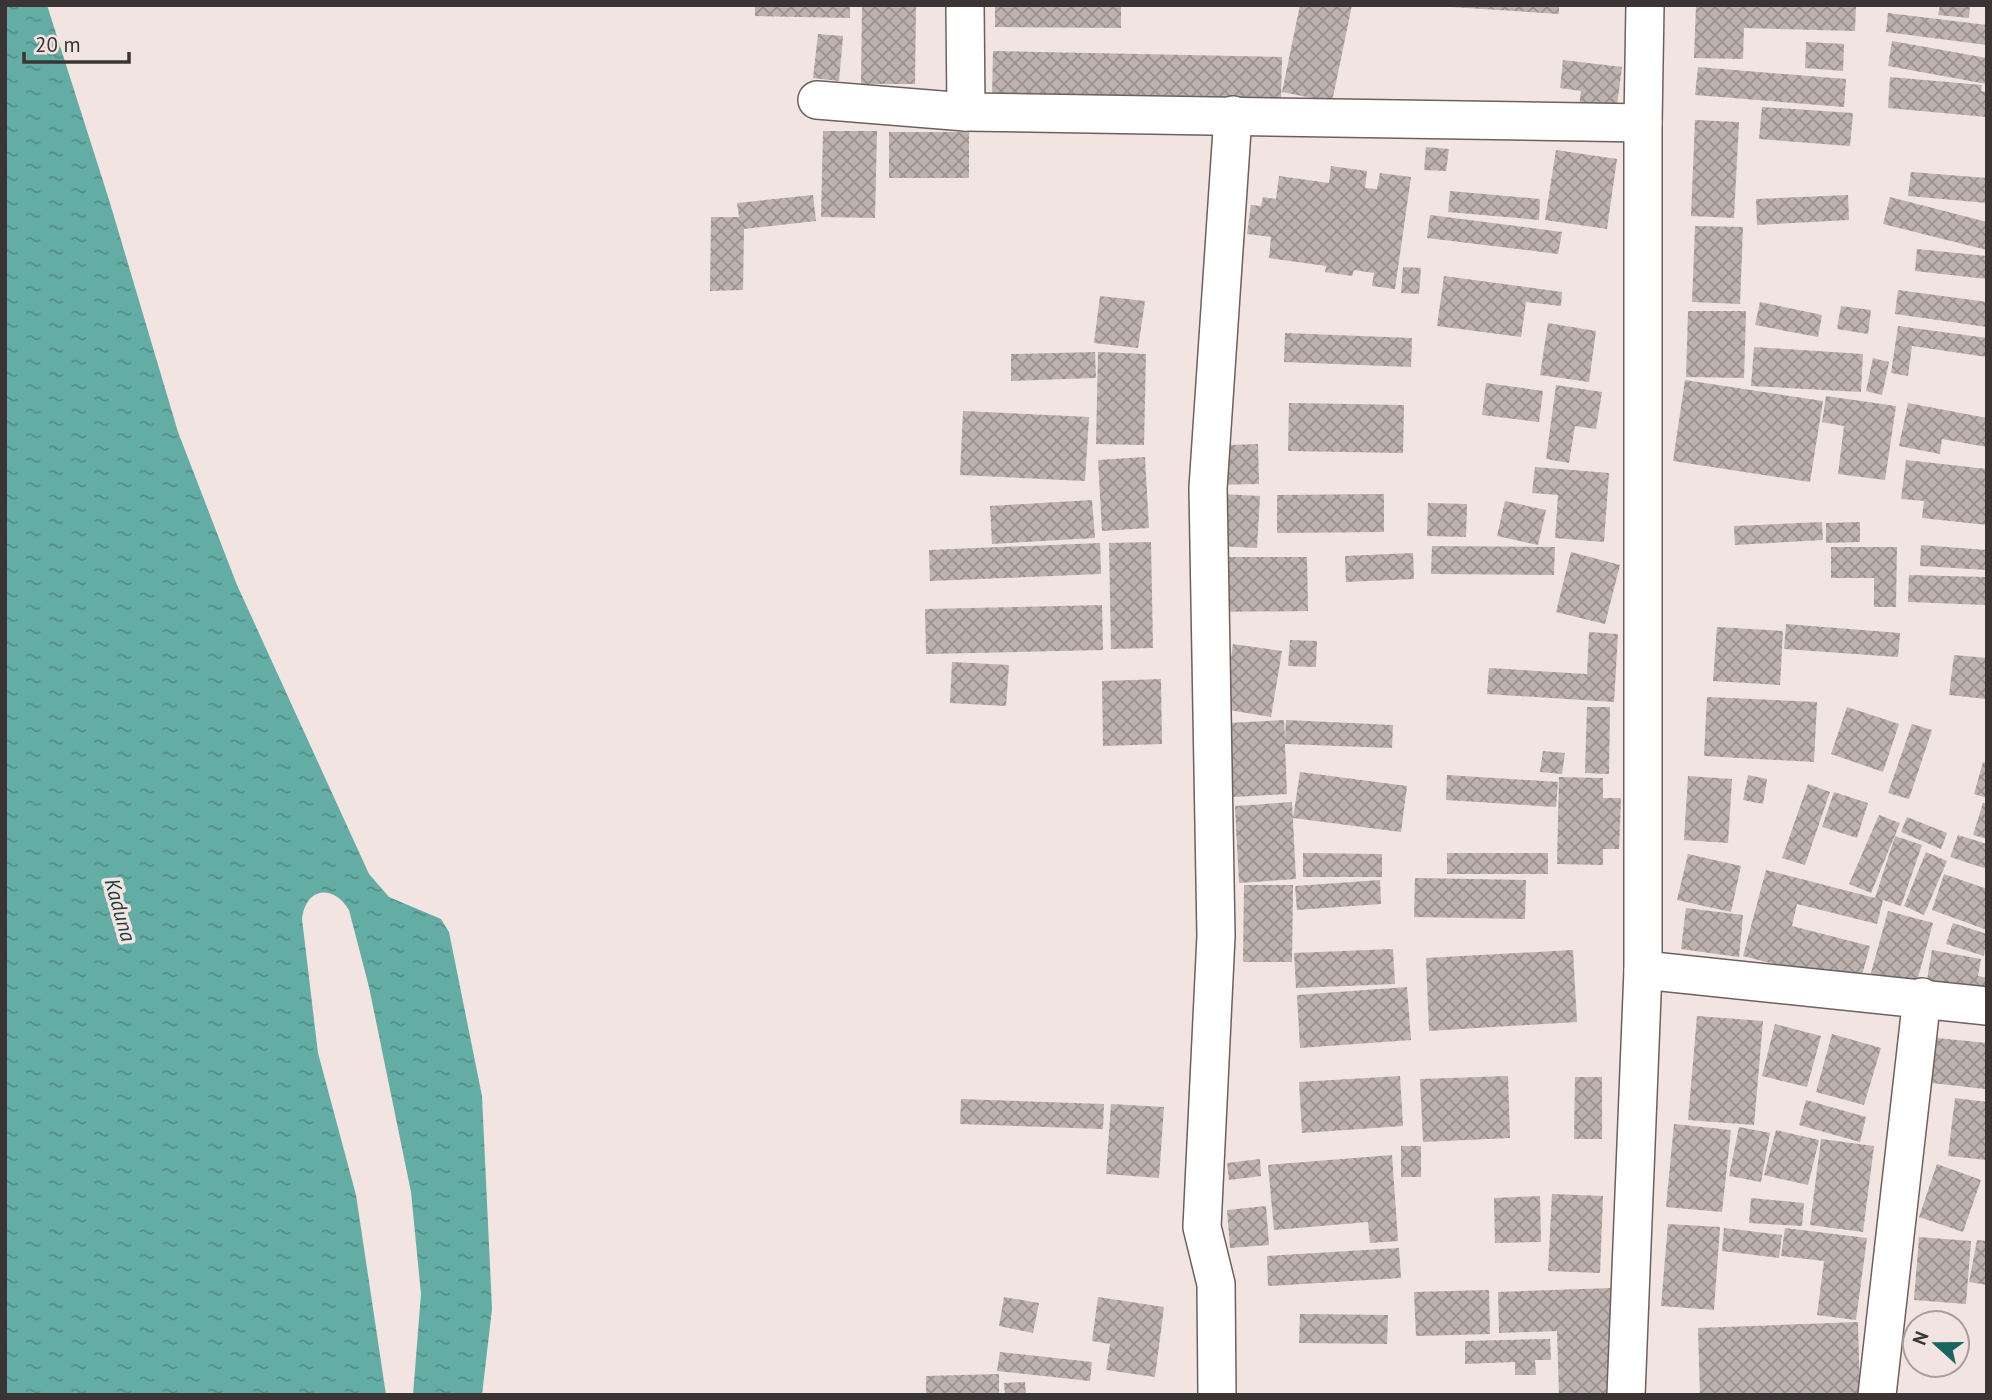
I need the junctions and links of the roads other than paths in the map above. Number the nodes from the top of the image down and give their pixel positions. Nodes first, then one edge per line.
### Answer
1 (965, 5) edge
2 (1645, 5) edge
3 (817, 100) dead end
4 (966, 111) junction
5 (1233, 115) junction
6 (1643, 123) junction
7 (1643, 970) junction
8 (1922, 998) junction
9 (1987, 1006) edge
10 (1217, 1395) edge
11 (1626, 1395) edge
12 (1877, 1395) edge

1 - 4 street
2 - 6 street
3 - 4 street
4 - 5 street
5 - 6 street
5 - 10 street
6 - 7 street
7 - 8 street
7 - 11 street
8 - 9 street
8 - 12 street

